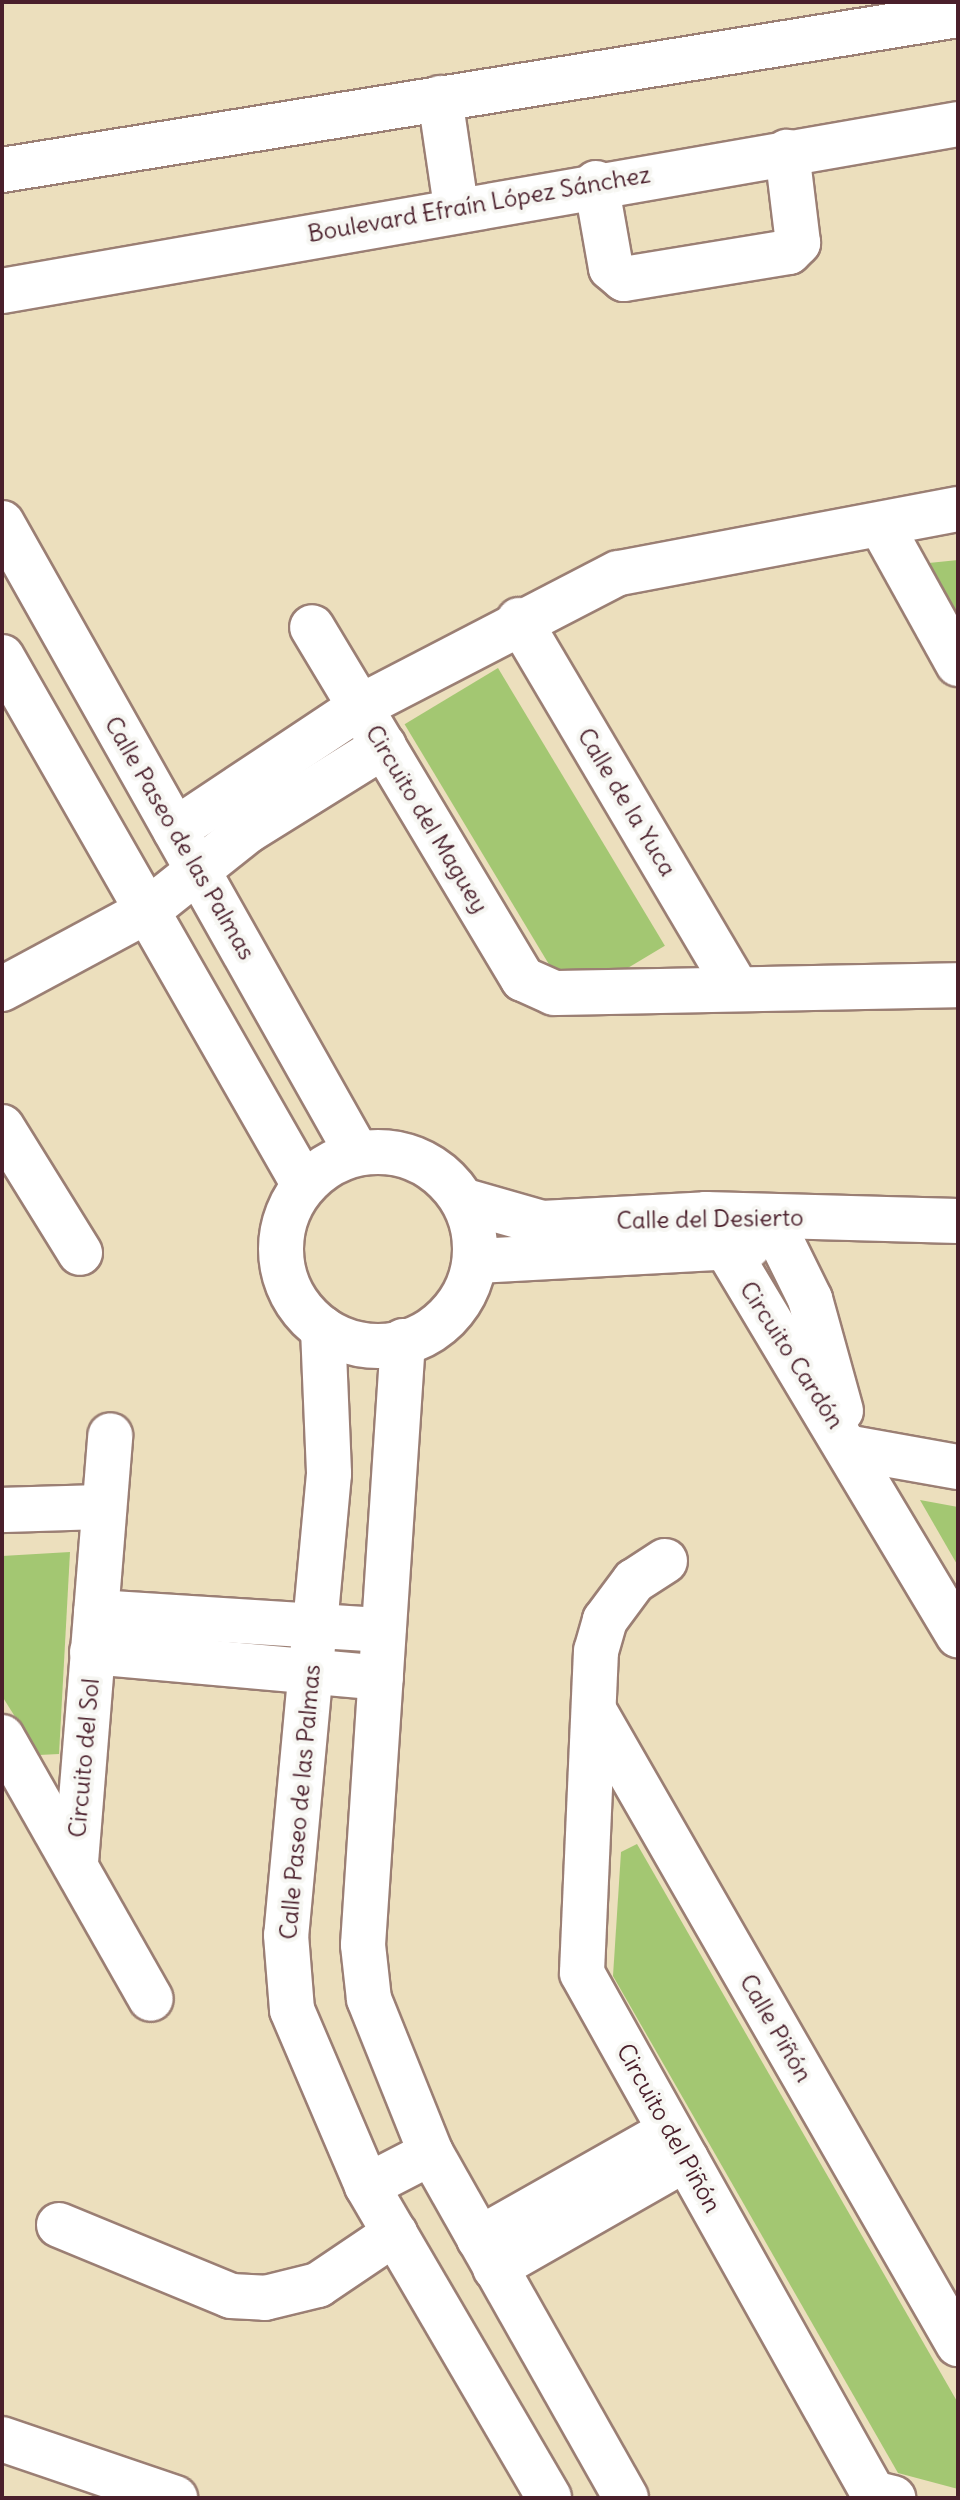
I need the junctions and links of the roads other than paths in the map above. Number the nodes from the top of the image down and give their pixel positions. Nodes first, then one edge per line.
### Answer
1 (932, 12) edge
2 (440, 98) junction
3 (958, 124) edge
4 (787, 152) junction
5 (2, 170) edge
6 (596, 183) junction
7 (456, 206) junction
8 (2, 291) edge
9 (958, 509) edge
10 (2, 523) edge
11 (881, 525) junction
12 (519, 620) junction
13 (312, 627) dead end
14 (2, 657) edge
15 (958, 664) edge
16 (360, 707) junction
17 (114, 723) junction
18 (384, 746) junction
19 (58, 755) junction
20 (175, 830) junction
21 (201, 875) junction
22 (140, 898) junction
23 (2, 958) edge
24 (735, 985) junction
25 (958, 985) edge
26 (2, 989) edge
27 (6, 1140) edge
28 (357, 1153) junction
29 (304, 1185) junction
30 (465, 1201) junction
31 (958, 1221) edge
32 (714, 1230) junction
33 (778, 1231) junction
34 (958, 1249) edge
35 (80, 1253) dead end
36 (476, 1261) junction
37 (323, 1329) junction
38 (403, 1341) junction
39 (110, 1435) dead end
40 (851, 1448) junction
41 (958, 1467) edge
42 (104, 1507) junction
43 (2, 1510) edge
44 (665, 1561) dead end
45 (315, 1627) junction
46 (383, 1630) junction
47 (94, 1632) junction
48 (958, 1635) edge
49 (311, 1672) junction
50 (381, 1678) junction
51 (595, 1712) junction
52 (2, 1737) edge
53 (76, 1862) junction
54 (151, 1999) dead end
55 (678, 2145) junction
56 (431, 2153) junction
57 (367, 2186) junction
58 (59, 2225) dead end
59 (395, 2233) junction
60 (496, 2270) junction
61 (454, 2337) junction
62 (958, 2344) edge
63 (2, 2439) edge
64 (175, 2498) edge
65 (549, 2498) edge
66 (626, 2498) edge
67 (893, 2498) edge

1 - 2 street
2 - 5 street
2 - 7 street
3 - 4 street, Boulevard Efraín López Sánchez
4 - 6 street, Boulevard Efraín López Sánchez
4 - 6 street
6 - 7 street, Boulevard Efraín López Sánchez
7 - 8 street, Boulevard Efraín López Sánchez
9 - 11 street, Circuito del Maguey
10 - 17 street, Calle Paseo de las Palmas
11 - 12 street, Circuito del Maguey
11 - 15 street
12 - 16 street, Circuito del Maguey
12 - 24 street, Calle de la Yuca
13 - 16 street
14 - 19 street
16 - 18 street, Circuito del Maguey
16 - 20 street
17 - 19 street
17 - 20 street, Calle Paseo de las Palmas
18 - 21 street
18 - 24 street, Circuito del Maguey
19 - 22 street
20 - 21 street, Calle Paseo de las Palmas
21 - 22 street
21 - 28 street, Calle Paseo de las Palmas
22 - 23 street
22 - 26 street
22 - 29 street
24 - 25 street, Circuito del Maguey
27 - 35 street
28 - 29 street
28 - 30 street
29 - 37 street
30 - 32 street, Calle del Desierto
30 - 36 street
31 - 33 street, Calle del Desierto
32 - 33 street, Calle del Desierto
32 - 36 street, Calle del Desierto
32 - 40 street, Circuito Cardón
33 - 34 street, Calle del Desierto
33 - 40 street, Circuito Cardón
36 - 38 street
37 - 38 street
37 - 45 street, Calle Paseo de las Palmas
38 - 46 street
39 - 42 street, Circuito del Sol
40 - 41 street
40 - 48 street
42 - 43 street
42 - 47 street, Circuito del Sol
44 - 51 street, Circuito del Piñón
45 - 46 street
45 - 47 street
45 - 49 street, Calle Paseo de las Palmas
46 - 50 street
47 - 49 street, Circuito del Sol
47 - 53 street, Circuito del Sol
49 - 50 street, Circuito del Sol
49 - 57 street, Calle Paseo de las Palmas
50 - 56 street
51 - 55 street, Circuito del Piñón
51 - 62 street, Calle Piñón
52 - 53 street, Circuito del Sol
53 - 54 street
55 - 60 street
55 - 67 street, Circuito del Piñón
56 - 57 street
56 - 60 street
57 - 59 street, Calle Paseo de las Palmas
58 - 59 street
59 - 61 street, Calle Paseo de las Palmas
60 - 61 street
60 - 66 street
61 - 65 street, Calle Paseo de las Palmas
63 - 64 street

